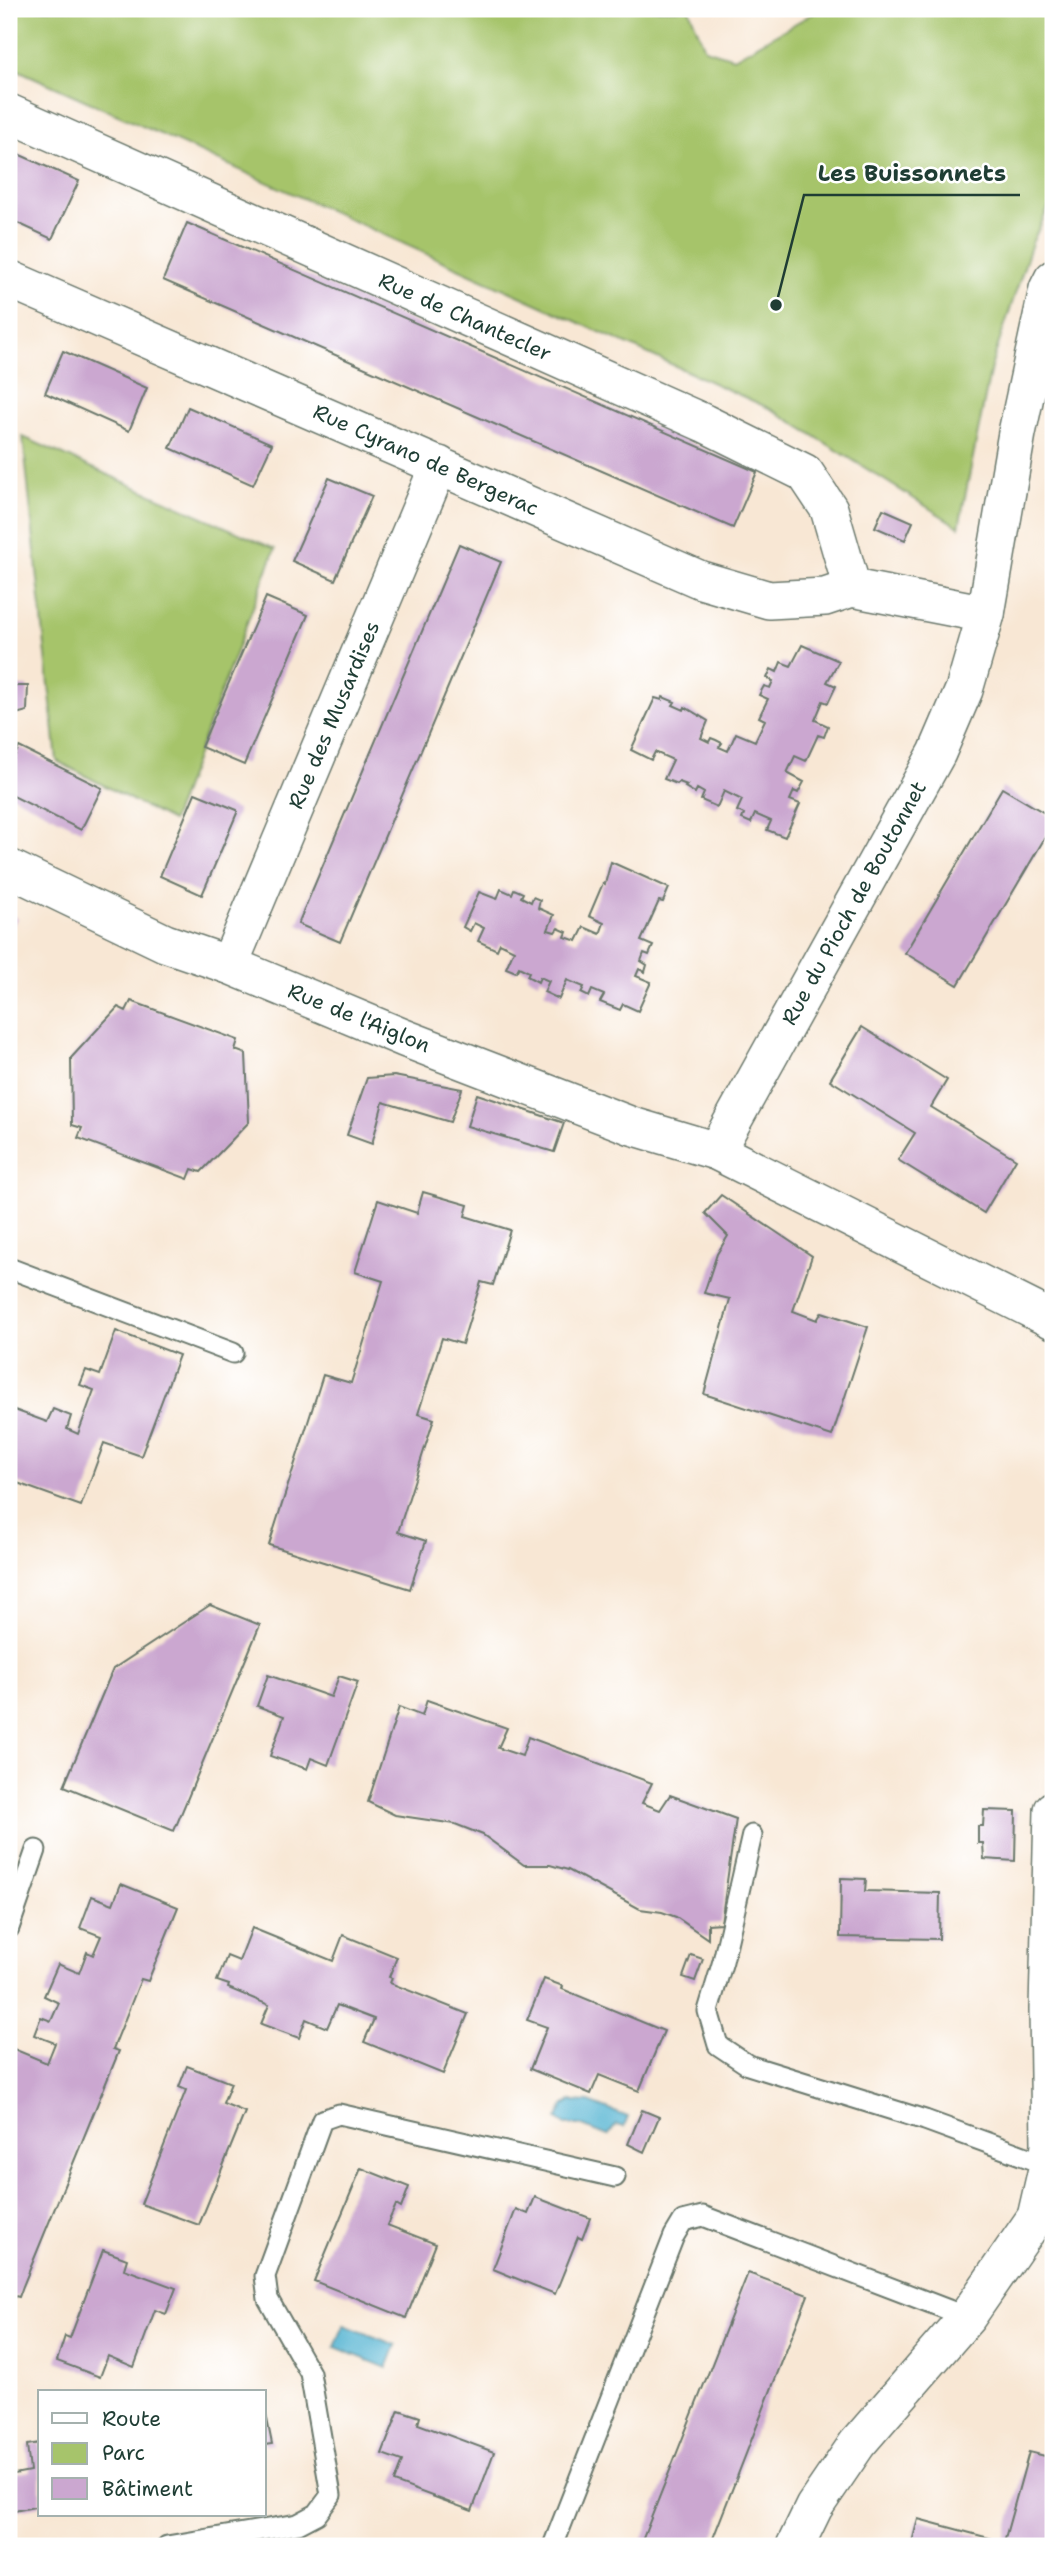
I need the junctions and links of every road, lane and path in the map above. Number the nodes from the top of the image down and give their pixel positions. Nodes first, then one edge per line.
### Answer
1 (9, 113) edge
2 (9, 279) edge
3 (1053, 279) edge
4 (439, 465) junction
5 (852, 588) junction
6 (986, 614) junction
7 (9, 868) edge
8 (229, 965) junction
9 (716, 1151) junction
10 (9, 1268) edge
11 (1053, 1321) edge
12 (233, 1353) dead end
13 (1053, 1810) edge
14 (751, 1835) dead end
15 (36, 1850) dead end
16 (9, 1928) edge
17 (1048, 2165) junction
18 (615, 2177) dead end
19 (967, 2317) junction
20 (167, 2546) edge
21 (552, 2546) edge
22 (795, 2546) edge

1 - 5 street, Rue de Chantecler
2 - 4 street, Rue Cyrano de Bergerac
3 - 6 street, Rue du Pioch de Boutonnet
4 - 5 street, Rue Cyrano de Bergerac
4 - 8 street, Rue des Musardises
5 - 6 street
6 - 9 street, Rue du Pioch de Boutonnet
7 - 8 street, Rue de l'Aiglon
8 - 9 street, Rue de l'Aiglon
9 - 11 street
10 - 12 lane
13 - 17 street
14 - 17 lane
15 - 16 lane
17 - 19 street
18 - 20 lane
19 - 21 lane
19 - 22 street

